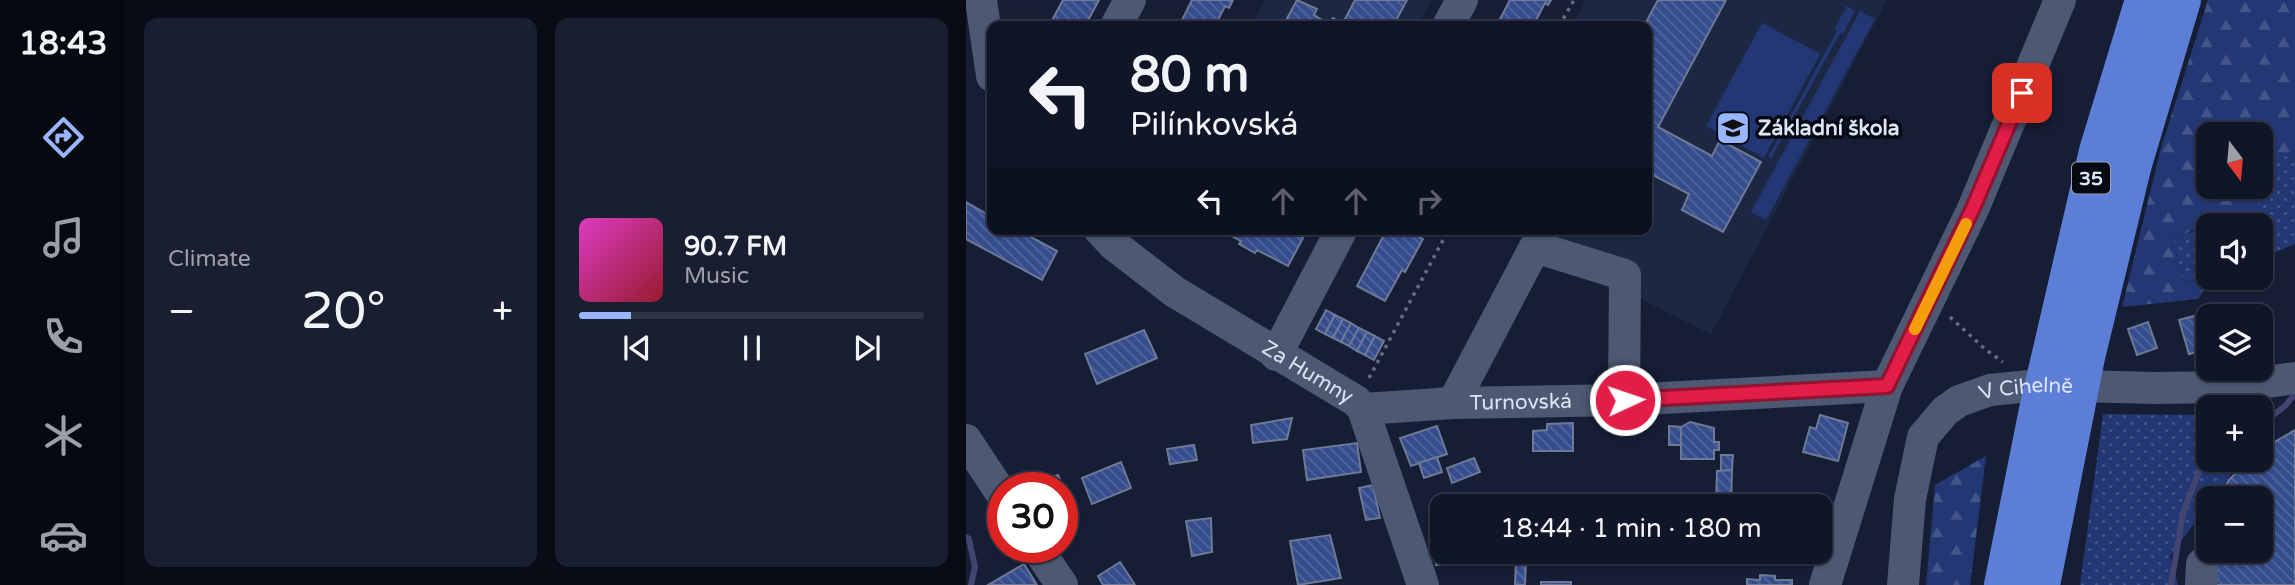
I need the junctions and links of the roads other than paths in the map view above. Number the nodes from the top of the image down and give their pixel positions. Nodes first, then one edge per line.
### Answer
1 (981, 0) edge
2 (1130, 0) edge
3 (1462, 0) edge
4 (2060, 0) edge
5 (2144, 0) edge
6 (2182, 0) edge
7 (1119, 21) edge
8 (1451, 21) edge
9 (987, 41) edge
10 (1105, 235) edge
11 (1339, 235) edge
12 (1276, 355) junction
13 (2067, 358) junction
14 (2295, 378) edge
15 (1887, 386) junction
16 (1625, 400) junction
17 (1453, 402) junction
18 (2045, 402) junction
19 (1359, 405) junction
20 (966, 440) edge
21 (987, 472) edge
22 (1047, 563) edge
23 (1062, 585) edge
24 (1423, 585) edge
25 (1825, 585) edge
26 (1903, 585) edge
27 (2003, 585) edge
28 (2041, 585) edge

1 - 9 street
2 - 7 street
3 - 8 street
4 - 15 street
5 - 13 highway, 35
6 - 13 highway, 35
10 - 12 street, Za Humny
11 - 12 street
12 - 19 street, Za Humny
13 - 18 highway, 35
14 - 18 street, V Cihelně
15 - 16 street, Turnovská
15 - 25 street
16 - 17 street, Turnovská
16 - 17 street
17 - 19 street, Turnovská
18 - 26 street, V Cihelně
18 - 27 highway, 35
18 - 28 highway, 35
19 - 24 street, Za Humny
20 - 21 street
22 - 23 street

